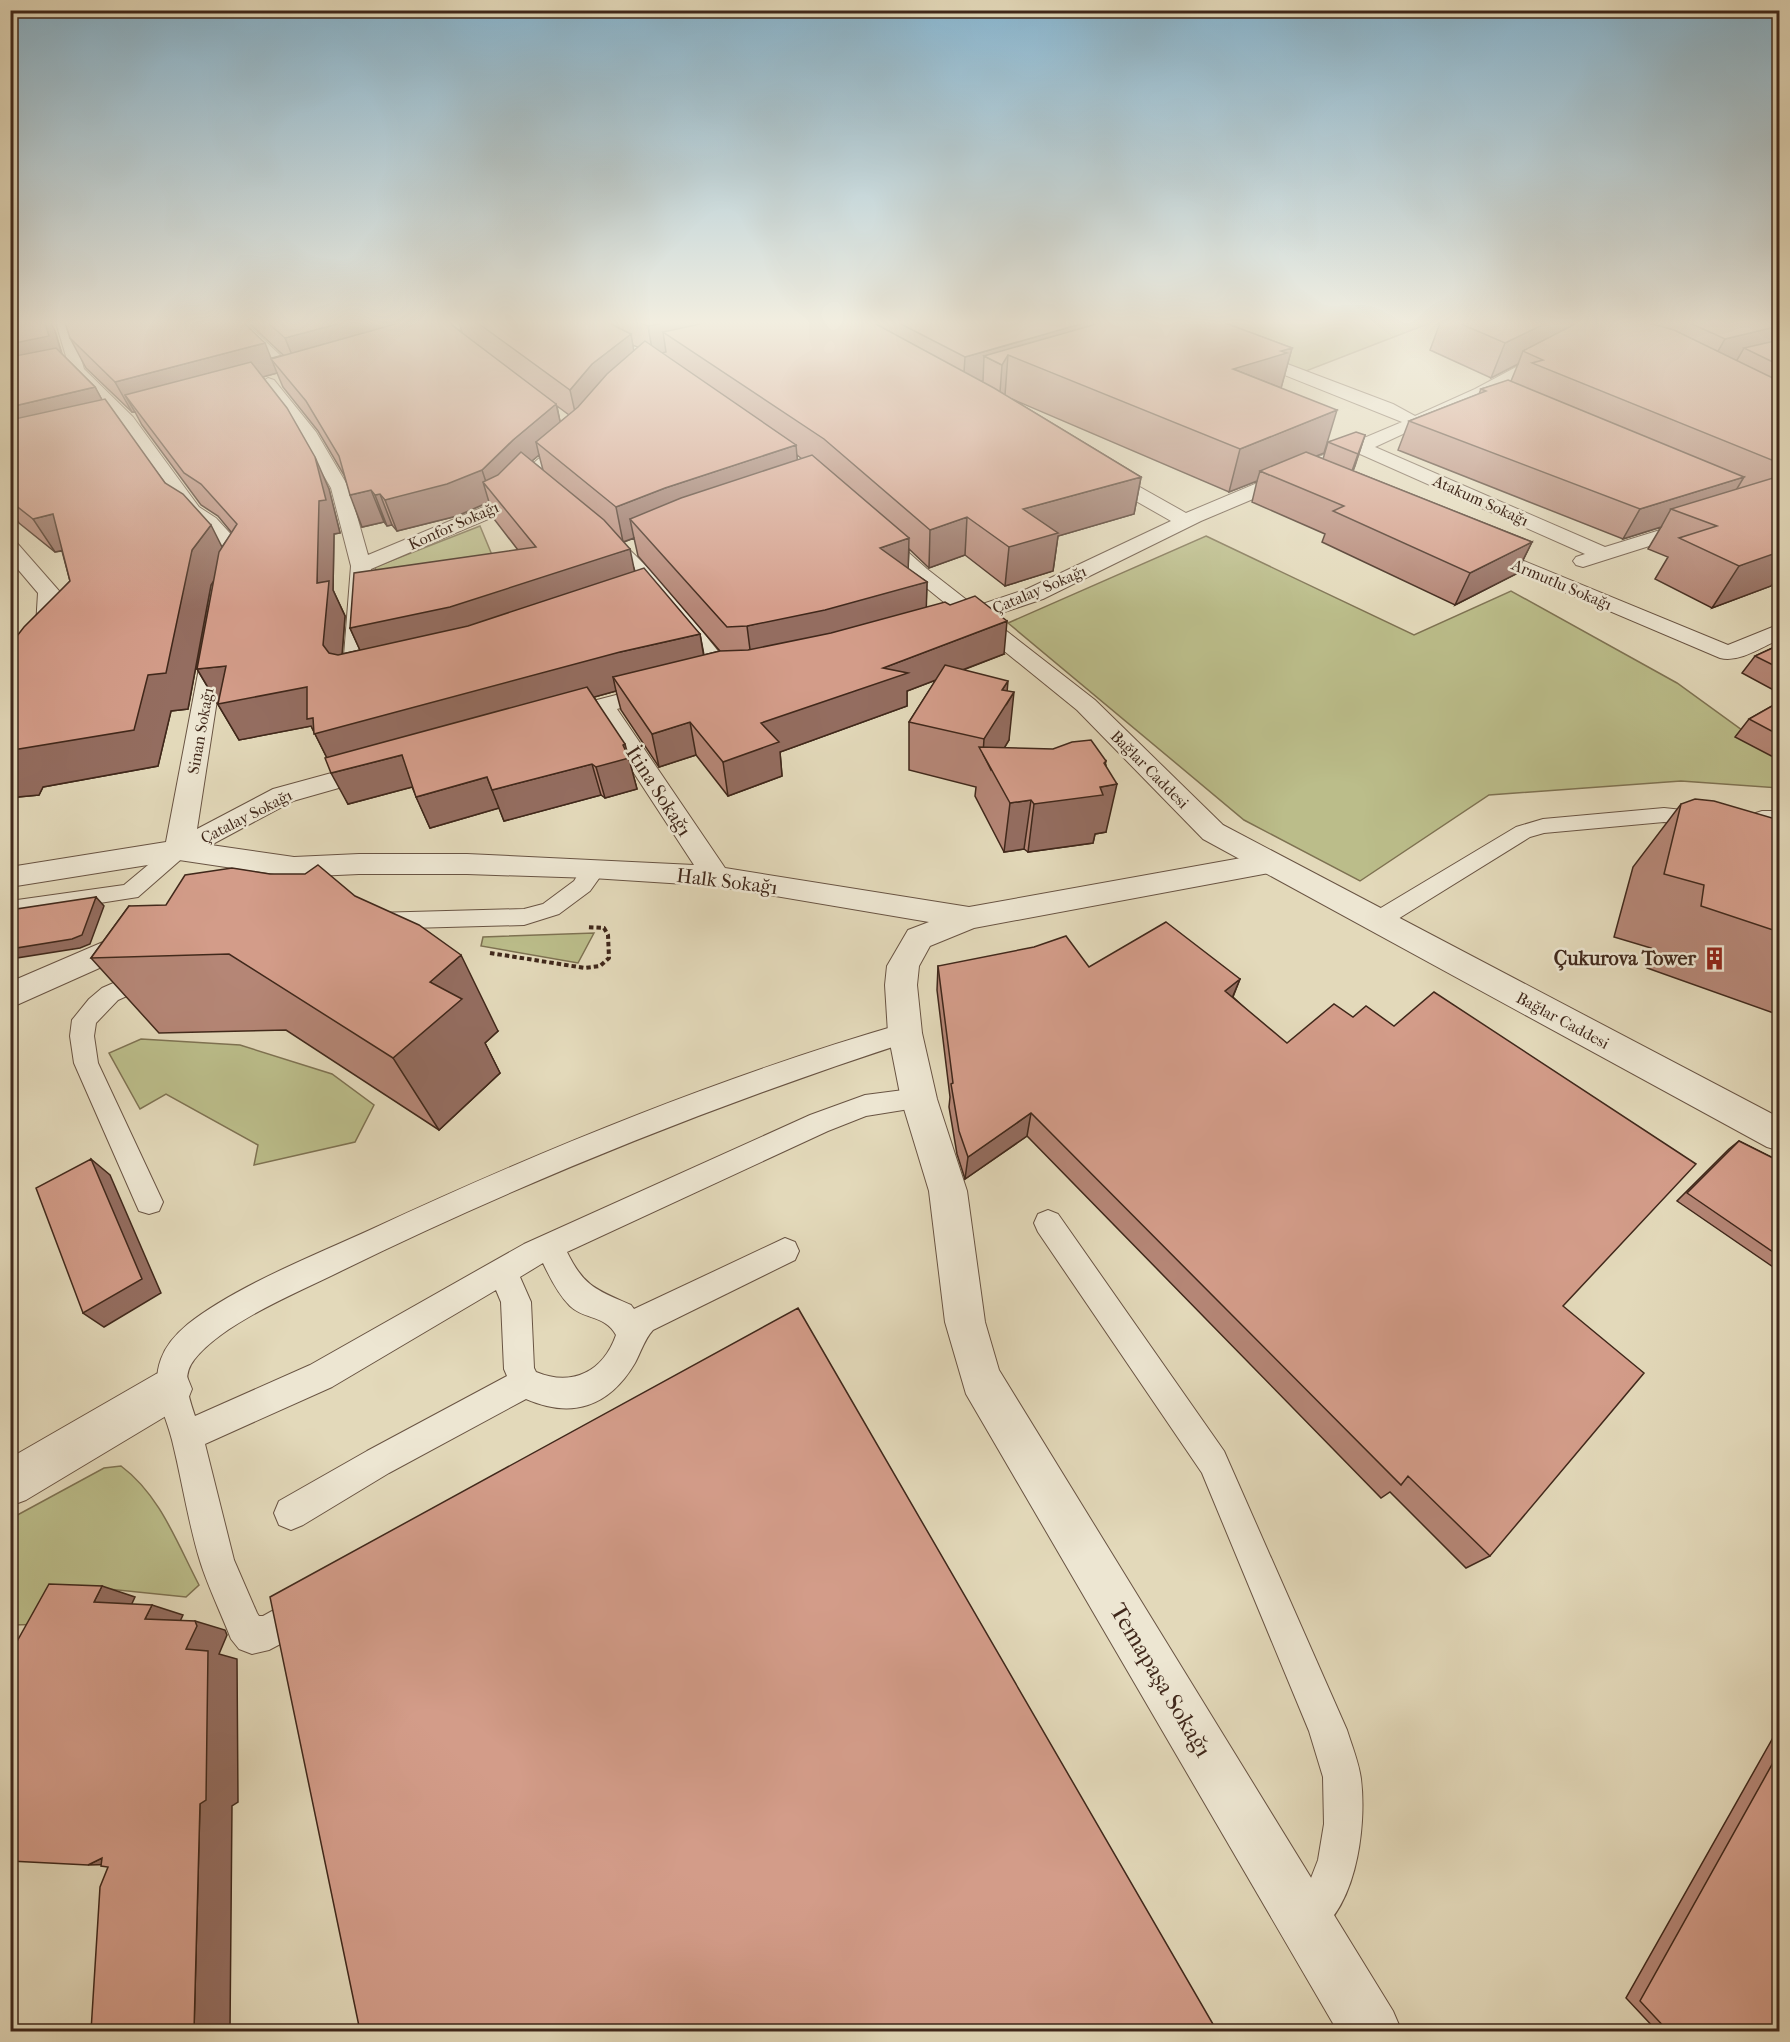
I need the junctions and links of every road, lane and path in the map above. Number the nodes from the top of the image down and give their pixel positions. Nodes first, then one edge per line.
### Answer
1 (123, 418) edge
2 (141, 418) edge
3 (292, 418) edge
4 (1408, 418) edge
5 (1424, 418) edge
6 (127, 422) junction
7 (1414, 423) junction
8 (105, 428) edge
9 (577, 429) edge
10 (1360, 447) junction
11 (1084, 464) edge
12 (1296, 473) junction
13 (530, 476) junction
14 (1328, 487) edge
15 (548, 492) edge
16 (853, 514) edge
17 (1716, 518) edge
18 (1186, 521) junction
19 (584, 522) edge
20 (1466, 544) edge
21 (10, 547) edge
22 (1603, 554) junction
23 (361, 566) junction
24 (1541, 574) junction
25 (656, 591) junction
26 (222, 596) edge
27 (635, 599) edge
28 (974, 616) junction
29 (219, 619) edge
30 (930, 628) edge
31 (1779, 632) edge
32 (386, 674) edge
33 (752, 674) edge
34 (704, 680) junction
35 (10, 699) edge
36 (602, 705) junction
37 (534, 724) edge
38 (397, 763) edge
39 (1779, 818) edge
40 (1747, 826) junction
41 (179, 850) junction
42 (1779, 859) edge
43 (1269, 863) junction
44 (294, 867) junction
45 (592, 868) junction
46 (716, 876) junction
47 (10, 877) edge
48 (251, 887) edge
49 (10, 909) edge
50 (969, 918) junction
51 (1377, 921) junction
52 (350, 922) edge
53 (152, 932) edge
54 (173, 965) edge
55 (10, 996) edge
56 (905, 1033) junction
57 (919, 1099) junction
58 (1779, 1136) edge
59 (148, 1202) dead end
60 (1048, 1223) dead end
61 (550, 1246) junction
62 (785, 1251) dead end
63 (503, 1271) junction
64 (630, 1331) junction
65 (525, 1383) junction
66 (171, 1389) junction
67 (187, 1436) junction
68 (10, 1484) edge
69 (291, 1513) dead end
70 (292, 1618) edge
71 (1305, 1919) junction
72 (1372, 2031) edge

1 - 6 street
2 - 6 street
3 - 23 street
4 - 7 street
5 - 7 street, Çatalay Sokağı
6 - 8 street
6 - 26 street
7 - 10 street, Çatalay Sokağı
9 - 13 street, Konfor Sokağı
10 - 12 street, Çatalay Sokağı
10 - 22 street, Atakum Sokağı
11 - 18 street
12 - 14 street
12 - 18 street, Çatalay Sokağı
13 - 15 street
13 - 23 street, Konfor Sokağı
16 - 28 street, Bağlar Caddesi
17 - 22 street
18 - 28 street, Çatalay Sokağı
19 - 25 street
20 - 24 street, Armutlu Sokağı
21 - 35 street
22 - 24 street
23 - 32 street
24 - 31 street, Armutlu Sokağı
25 - 27 street
25 - 34 street
28 - 30 street, Çatalay Sokağı
28 - 43 street, Bağlar Caddesi
29 - 41 street, Sinan Sokağı
33 - 34 street
34 - 36 street
36 - 37 street
36 - 46 street, İtina Sokağı
38 - 41 street, Çatalay Sokağı
39 - 40 lane
40 - 42 lane
40 - 51 lane
41 - 44 street, Halk Sokağı
41 - 47 street, Çatalay Sokağı
41 - 49 lane
43 - 50 street, Halk Sokağı
43 - 51 street, Bağlar Caddesi
44 - 45 street, Halk Sokağı
44 - 48 street
45 - 46 street, Halk Sokağı
45 - 52 lane
46 - 50 street, Halk Sokağı
50 - 56 street, Temapaşa Sokağı
51 - 58 street, Bağlar Caddesi
53 - 55 street
54 - 59 lane
56 - 57 street, Temapaşa Sokağı
56 - 66 lane
57 - 61 lane
57 - 71 street, Temapaşa Sokağı
60 - 71 lane
61 - 63 lane
61 - 64 lane
62 - 64 lane
63 - 65 lane
63 - 67 lane
64 - 65 lane
65 - 69 lane
66 - 67 lane
66 - 68 street
67 - 70 lane
71 - 72 street, Temapaşa Sokağı

